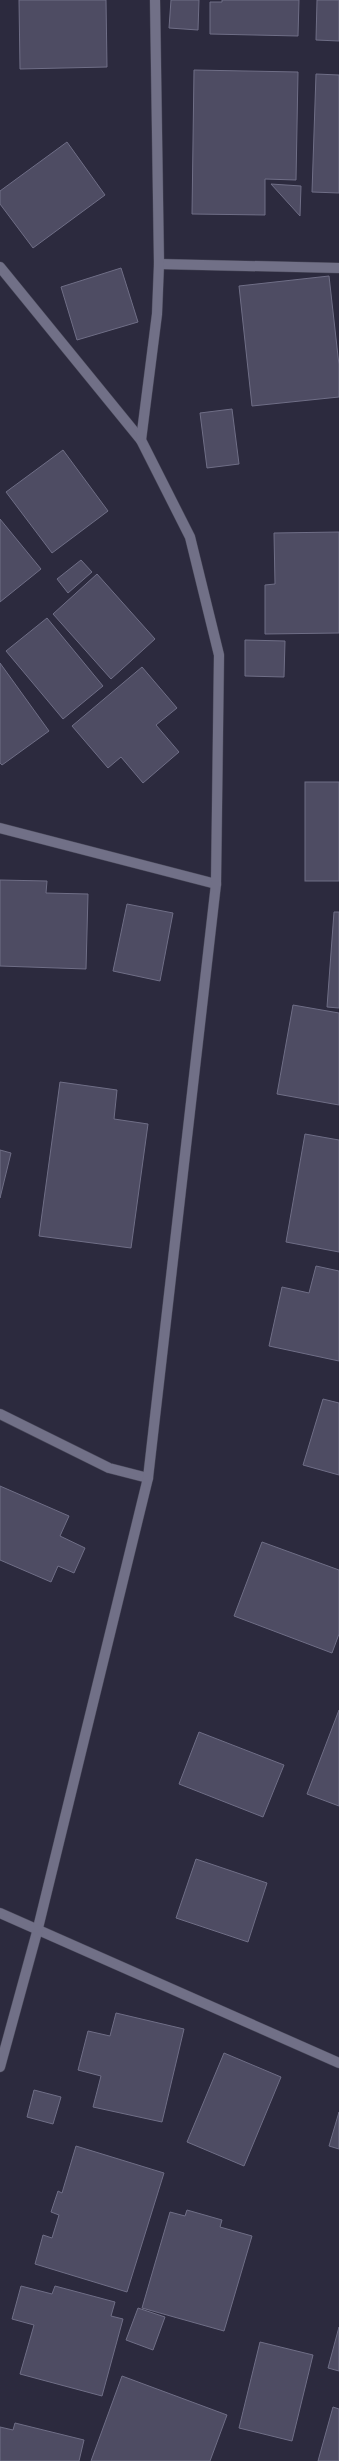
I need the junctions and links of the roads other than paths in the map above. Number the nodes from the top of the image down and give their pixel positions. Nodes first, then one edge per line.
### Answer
1 (154, 0) edge
2 (159, 264) junction
3 (0, 267) edge
4 (339, 268) edge
5 (141, 440) junction
6 (0, 828) edge
7 (216, 884) junction
8 (0, 1414) edge
9 (148, 1478) junction
10 (0, 1913) edge
11 (37, 1932) junction
12 (339, 2063) edge
13 (0, 2067) edge

1 - 2 street
2 - 4 street
2 - 5 street
3 - 5 street
5 - 7 street
6 - 7 street
7 - 9 street
8 - 9 street
9 - 11 street
10 - 11 street
11 - 12 street
11 - 13 street

